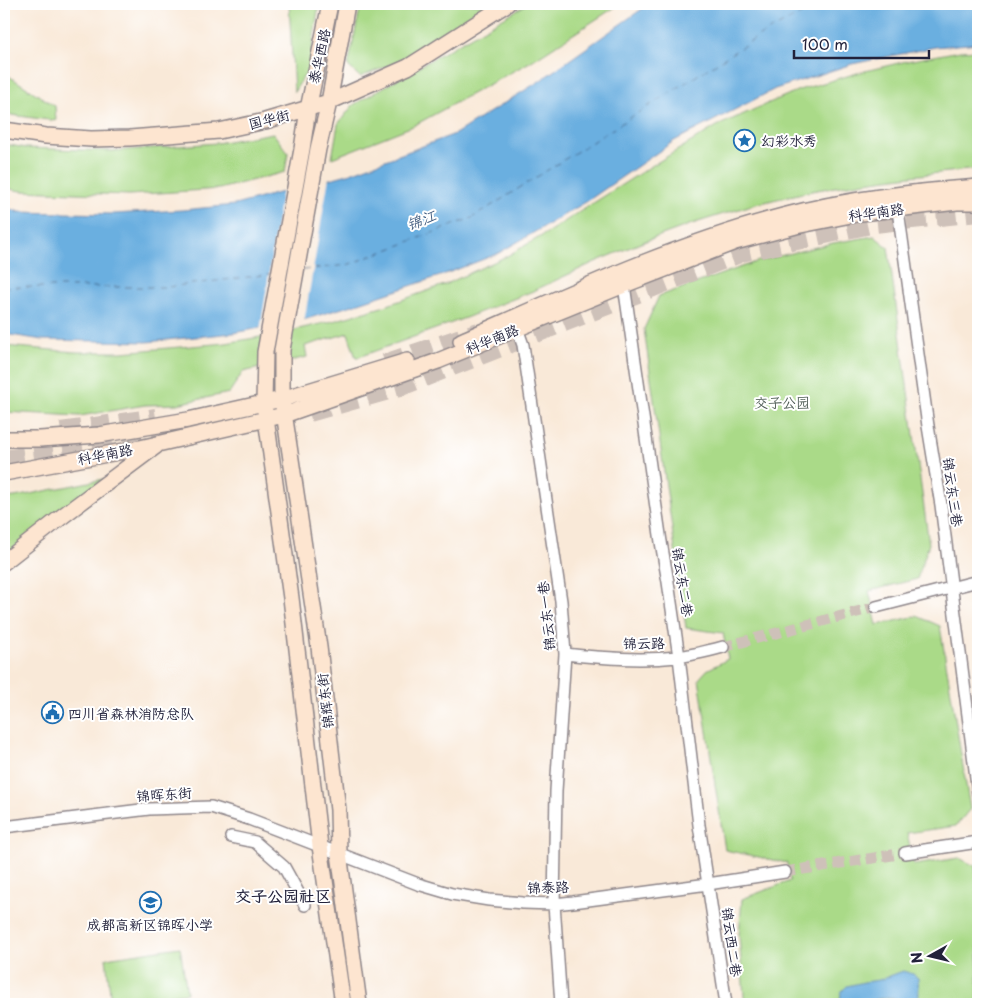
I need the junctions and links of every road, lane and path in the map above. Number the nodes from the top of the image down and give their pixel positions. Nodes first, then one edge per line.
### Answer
1 (330, 4) edge
2 (347, 4) edge
3 (507, 4) edge
4 (329, 102) junction
5 (308, 109) junction
6 (4, 130) edge
7 (978, 186) edge
8 (897, 202) junction
9 (978, 202) edge
10 (624, 285) junction
11 (517, 328) junction
12 (282, 350) joint
13 (264, 352) joint
14 (283, 407) junction
15 (265, 411) junction
16 (4, 440) edge
17 (160, 443) junction
18 (4, 473) edge
19 (4, 562) edge
20 (978, 581) edge
21 (951, 588) junction
22 (876, 607) tunnel mouth
23 (723, 647) tunnel mouth
24 (565, 654) junction
25 (679, 657) junction
26 (333, 764) junction
27 (311, 765) junction
28 (978, 793) edge
29 (4, 827) edge
30 (231, 837) dead end
31 (978, 842) edge
32 (320, 846) junction
33 (338, 853) junction
34 (905, 853) tunnel mouth
35 (785, 872) tunnel mouth
36 (708, 884) junction
37 (554, 904) junction
38 (305, 905) dead end
39 (343, 1004) edge
40 (359, 1004) edge
41 (561, 1004) edge
42 (726, 1004) edge

1 - 5 street, 泰华西路
2 - 4 street, 泰华西路
3 - 4 street, 国华街
4 - 5 street, 国华街
4 - 12 street, 泰华西路
5 - 6 street, 国华街
5 - 13 street, 泰华西路
7 - 8 street, 科华南路
8 - 9 street, 科华南路
8 - 10 street, 科华南路
8 - 14 street, 科华南路
8 - 21 street, 锦云东三巷
10 - 11 street, 科华南路
10 - 25 street, 锦云东二巷
11 - 14 street, 科华南路
11 - 24 street, 锦云东一巷
12 - 14 street, 锦辉东街
13 - 15 street, 锦辉东街
14 - 15 street, 科华南路
14 - 26 street, 锦辉东街
15 - 16 street, 科华南路
15 - 17 street, 科华南路
15 - 27 street, 锦辉东街
17 - 18 street, 科华南路
17 - 19 street
20 - 21 street
21 - 22 street
21 - 28 street, 锦云东三巷
23 - 25 street, 锦云路
24 - 25 street, 锦云路
24 - 37 street, 锦云东一巷
25 - 36 street, 锦云东二巷
26 - 27 street
26 - 33 street, 锦辉东街
27 - 32 street, 锦辉东街
29 - 32 street, 锦晖东街
30 - 38 street
31 - 34 street
32 - 33 street, 锦泰路
32 - 39 street, 锦辉东街
33 - 37 street, 锦泰路
33 - 40 street, 锦辉东街
35 - 36 street, 锦泰路
36 - 37 street, 锦泰路
36 - 42 street, 锦云西二巷
37 - 41 street, 锦云东一巷

